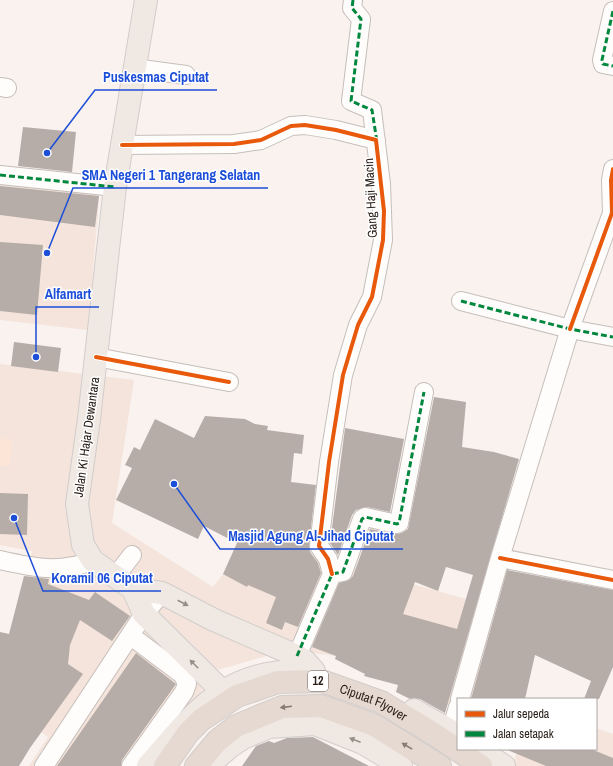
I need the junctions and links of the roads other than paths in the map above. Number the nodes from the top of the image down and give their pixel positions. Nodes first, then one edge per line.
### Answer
1 (146, 0) edge
2 (353, 0) edge
3 (613, 11) edge
4 (613, 66) edge
5 (134, 68) junction
6 (186, 75) dead end
7 (376, 140) junction
8 (122, 145) junction
9 (613, 168) edge
10 (0, 175) edge
11 (115, 187) junction
12 (461, 300) dead end
13 (570, 329) junction
14 (613, 337) edge
15 (96, 357) junction
16 (229, 382) dead end
17 (424, 392) dead end
18 (132, 555) dead end
19 (500, 558) junction
20 (0, 560) edge
21 (93, 561) junction
22 (332, 574) junction
23 (115, 577) junction
24 (613, 580) edge
25 (133, 589) junction
26 (162, 593) junction
27 (144, 614) junction
28 (131, 636) junction
29 (297, 656) junction
30 (314, 671) junction
31 (222, 691) junction
32 (460, 698) edge
33 (457, 716) edge
34 (455, 733) edge
35 (457, 750) edge
36 (458, 750) edge
37 (480, 750) edge
38 (44, 766) edge
39 (131, 766) edge
40 (148, 766) edge
41 (165, 766) edge
42 (196, 766) edge
43 (212, 766) edge
44 (401, 766) edge
45 (440, 766) edge
46 (481, 766) edge
47 (504, 766) edge

1 - 5 main road, Jalan Ki Hajar Dewantara
2 - 7 street
3 - 4 street
5 - 6 street
5 - 8 main road, Jalan Ki Hajar Dewantara
7 - 8 street, Gang Haji Macin
7 - 22 street, Gang Haji Macin
8 - 11 main road, Jalan Ki Hajar Dewantara
9 - 13 street
10 - 11 street
11 - 15 main road, Jalan Ki Hajar Dewantara
12 - 13 street
13 - 14 street
13 - 19 street
15 - 16 street
15 - 21 main road, Jalan Ki Hajar Dewantara
17 - 22 street
18 - 23 street
19 - 24 street
19 - 32 street
20 - 21 street
21 - 23 main road, Jalan Ki Hajar Dewantara
22 - 29 street
23 - 25 main road, Jalan Ki Hajar Dewantara
25 - 26 main road, Jalan Ki Hajar Dewantara
25 - 27 main road
26 - 27 street
26 -> 29 main road, Jalan Ki Hajar Dewantara
27 - 28 street
31 -> 27 main road
28 - 38 street
28 - 39 street
29 - 30 main road, Jalan Ki Hajar Dewantara
30 - 31 main road
30 - 34 main road
31 - 40 main road
33 - 34 street
35 - 41 highway, Ciputat Flyover / 12
36 - 46 highway, Ciputat Flyover / 12
37 - 47 main road
45 -> 42 highway, Ciputat Flyover / 12
44 -> 43 main road

